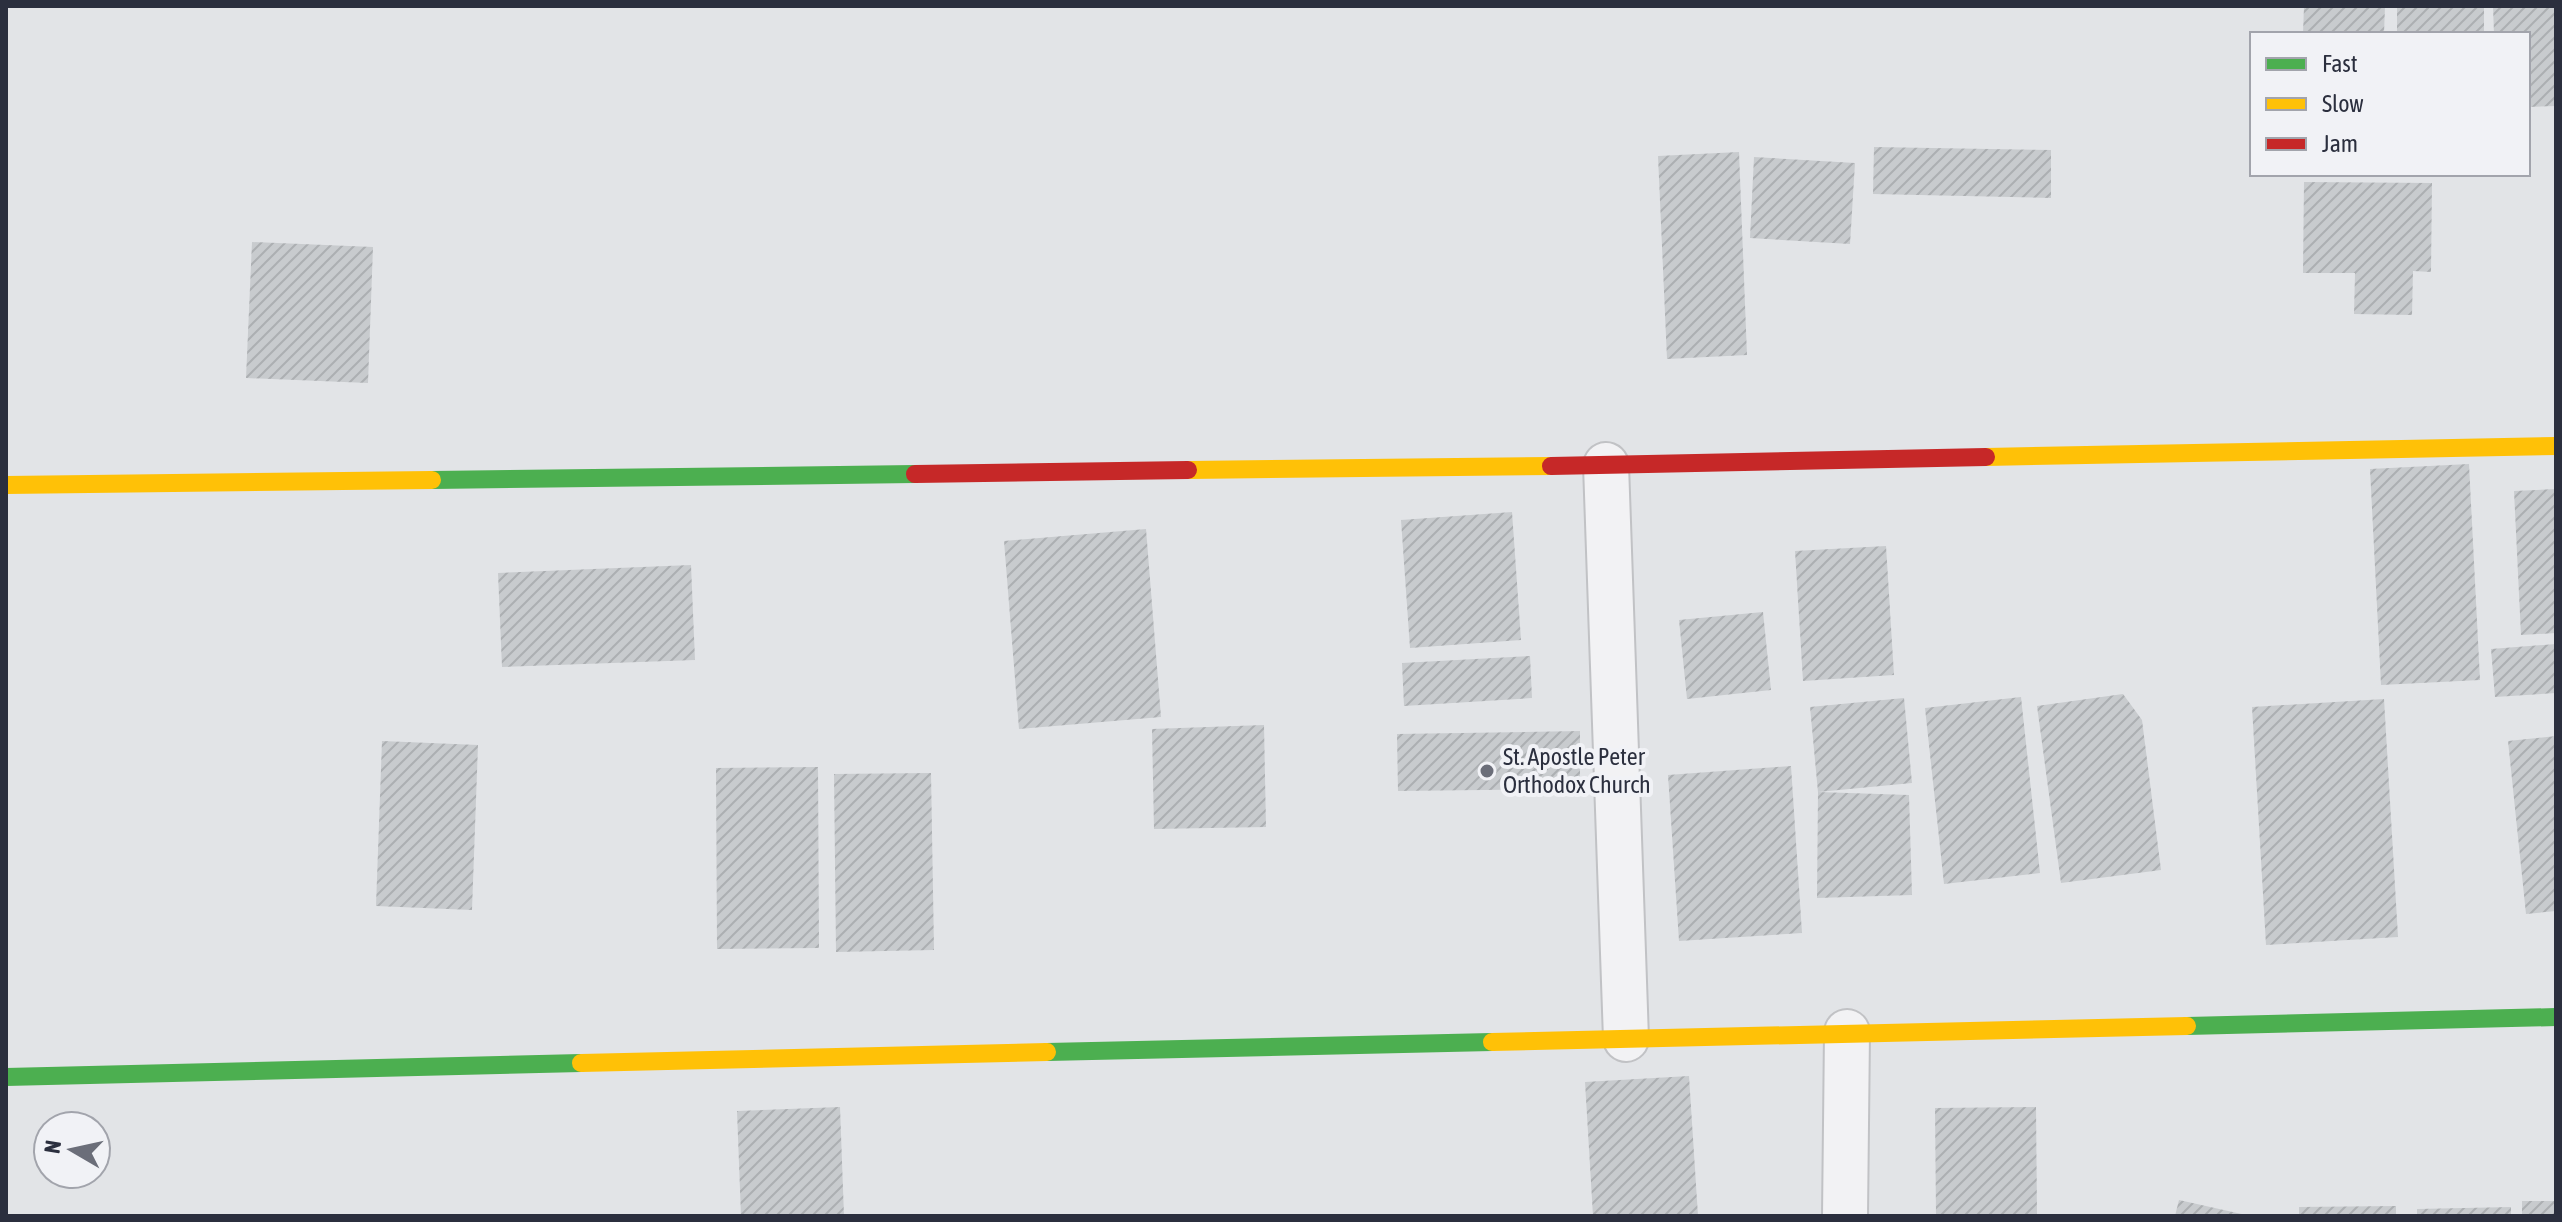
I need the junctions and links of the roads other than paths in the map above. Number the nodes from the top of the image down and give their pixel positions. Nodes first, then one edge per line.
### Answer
1 (2556, 446) edge
2 (1606, 465) junction
3 (6, 485) edge
4 (2556, 1017) edge
5 (1847, 1032) junction
6 (1626, 1039) junction
7 (6, 1077) edge
8 (1845, 1216) edge

1 - 2 street
2 - 3 street
2 - 6 street
4 - 5 street
5 - 6 street
5 - 8 street
6 - 7 street

